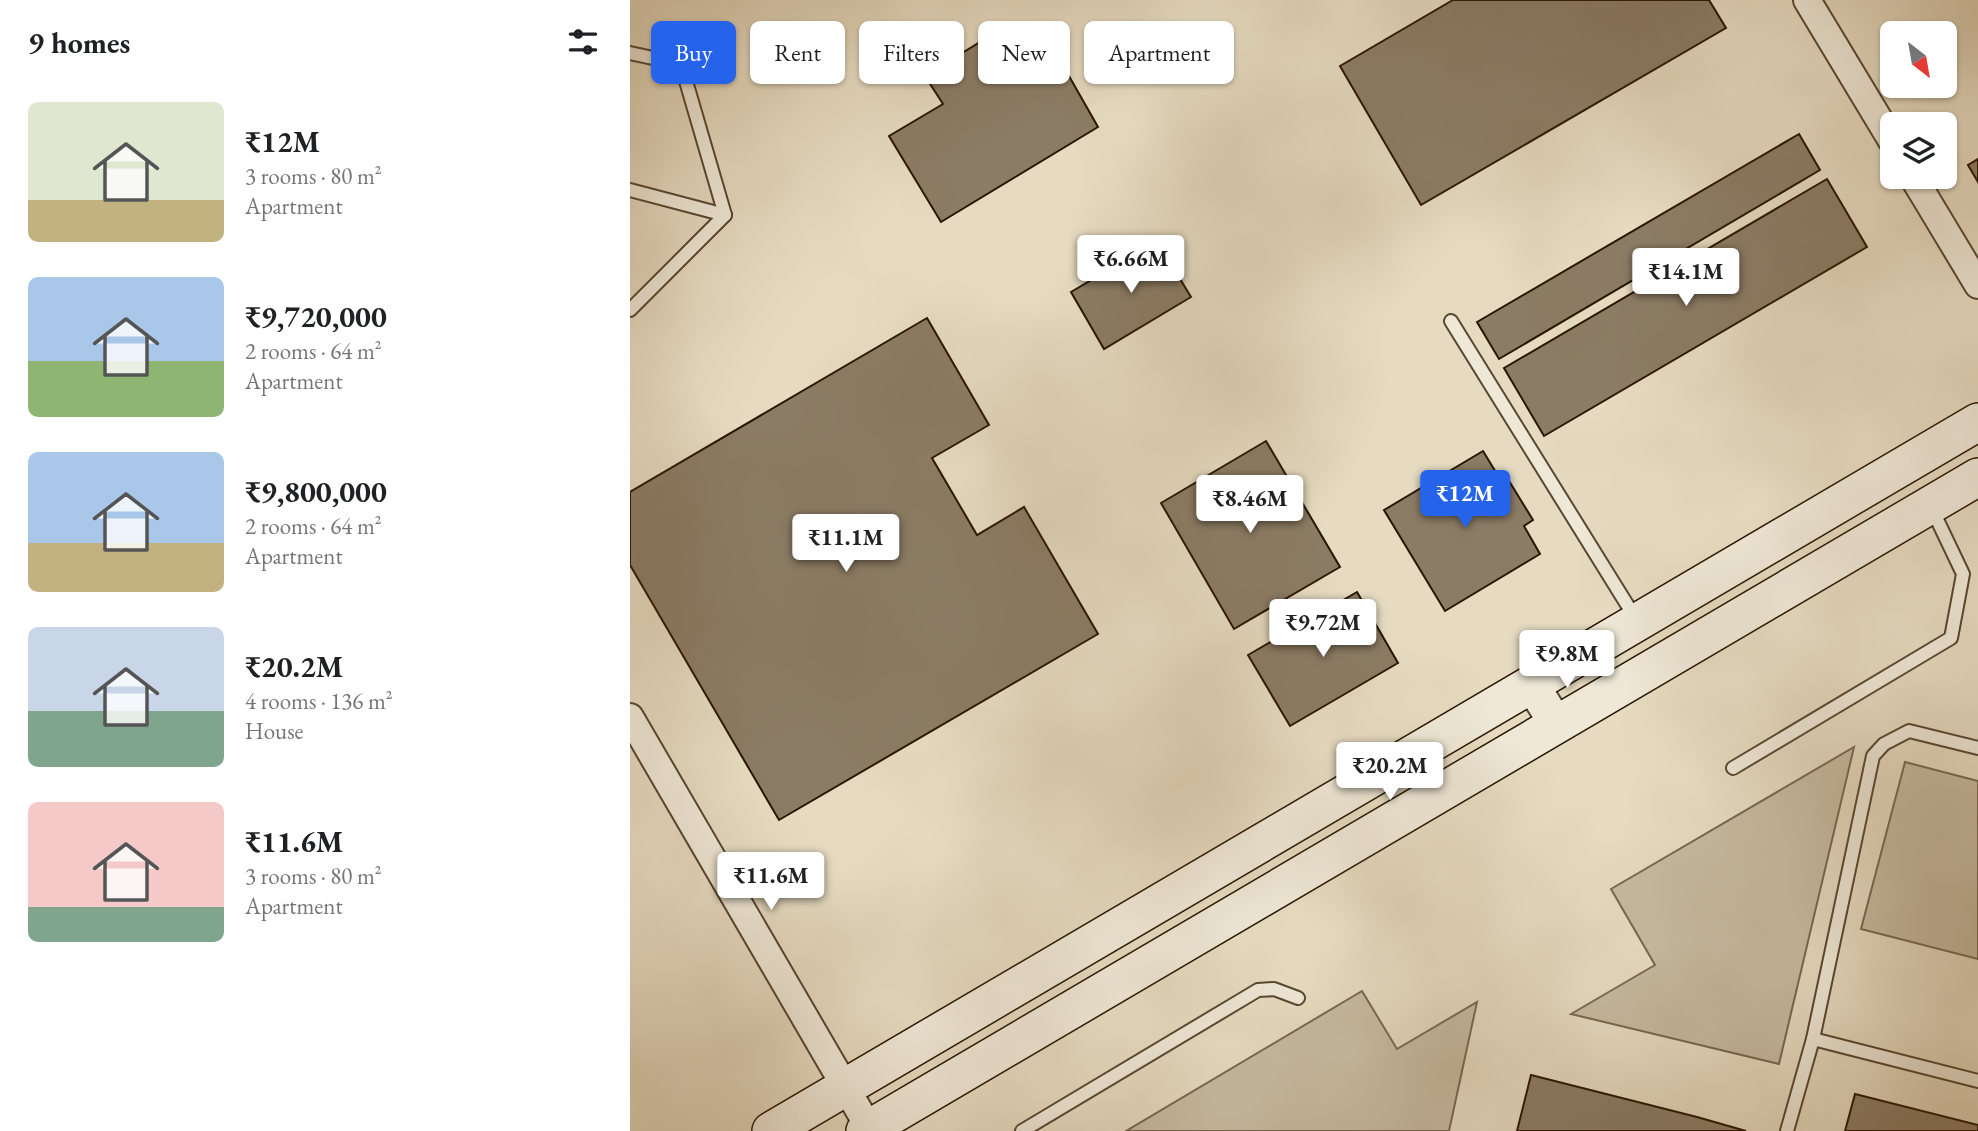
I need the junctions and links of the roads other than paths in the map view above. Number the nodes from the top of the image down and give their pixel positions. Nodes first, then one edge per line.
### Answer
1 (1807, 0) edge
2 (630, 53) edge
3 (1880, 121) edge
4 (1920, 189) edge
5 (630, 190) edge
6 (725, 215) junction
7 (1978, 285) edge
8 (630, 310) edge
9 (1451, 321) dead end
10 (1978, 422) edge
11 (1978, 477) edge
12 (1930, 505) junction
13 (1638, 622) junction
14 (1532, 685) junction
15 (630, 717) edge
16 (1557, 725) junction
17 (1978, 748) edge
18 (1733, 768) dead end
19 (1298, 998) dead end
20 (1813, 1039) junction
21 (1978, 1081) edge
22 (846, 1089) junction
23 (868, 1130) edge
24 (771, 1131) edge
25 (1022, 1131) edge
26 (1787, 1131) edge

1 - 3 street
2 - 6 lane
4 - 7 street
5 - 6 lane
6 - 8 lane
9 - 13 lane
10 - 13 main road
11 - 12 main road
12 - 16 main road
12 - 18 lane
13 - 14 main road
14 - 16 street
14 - 22 main road
15 - 22 street
16 - 23 main road
17 - 20 lane
19 - 25 lane
20 - 21 lane
20 - 26 lane
22 - 23 street
22 - 24 main road

